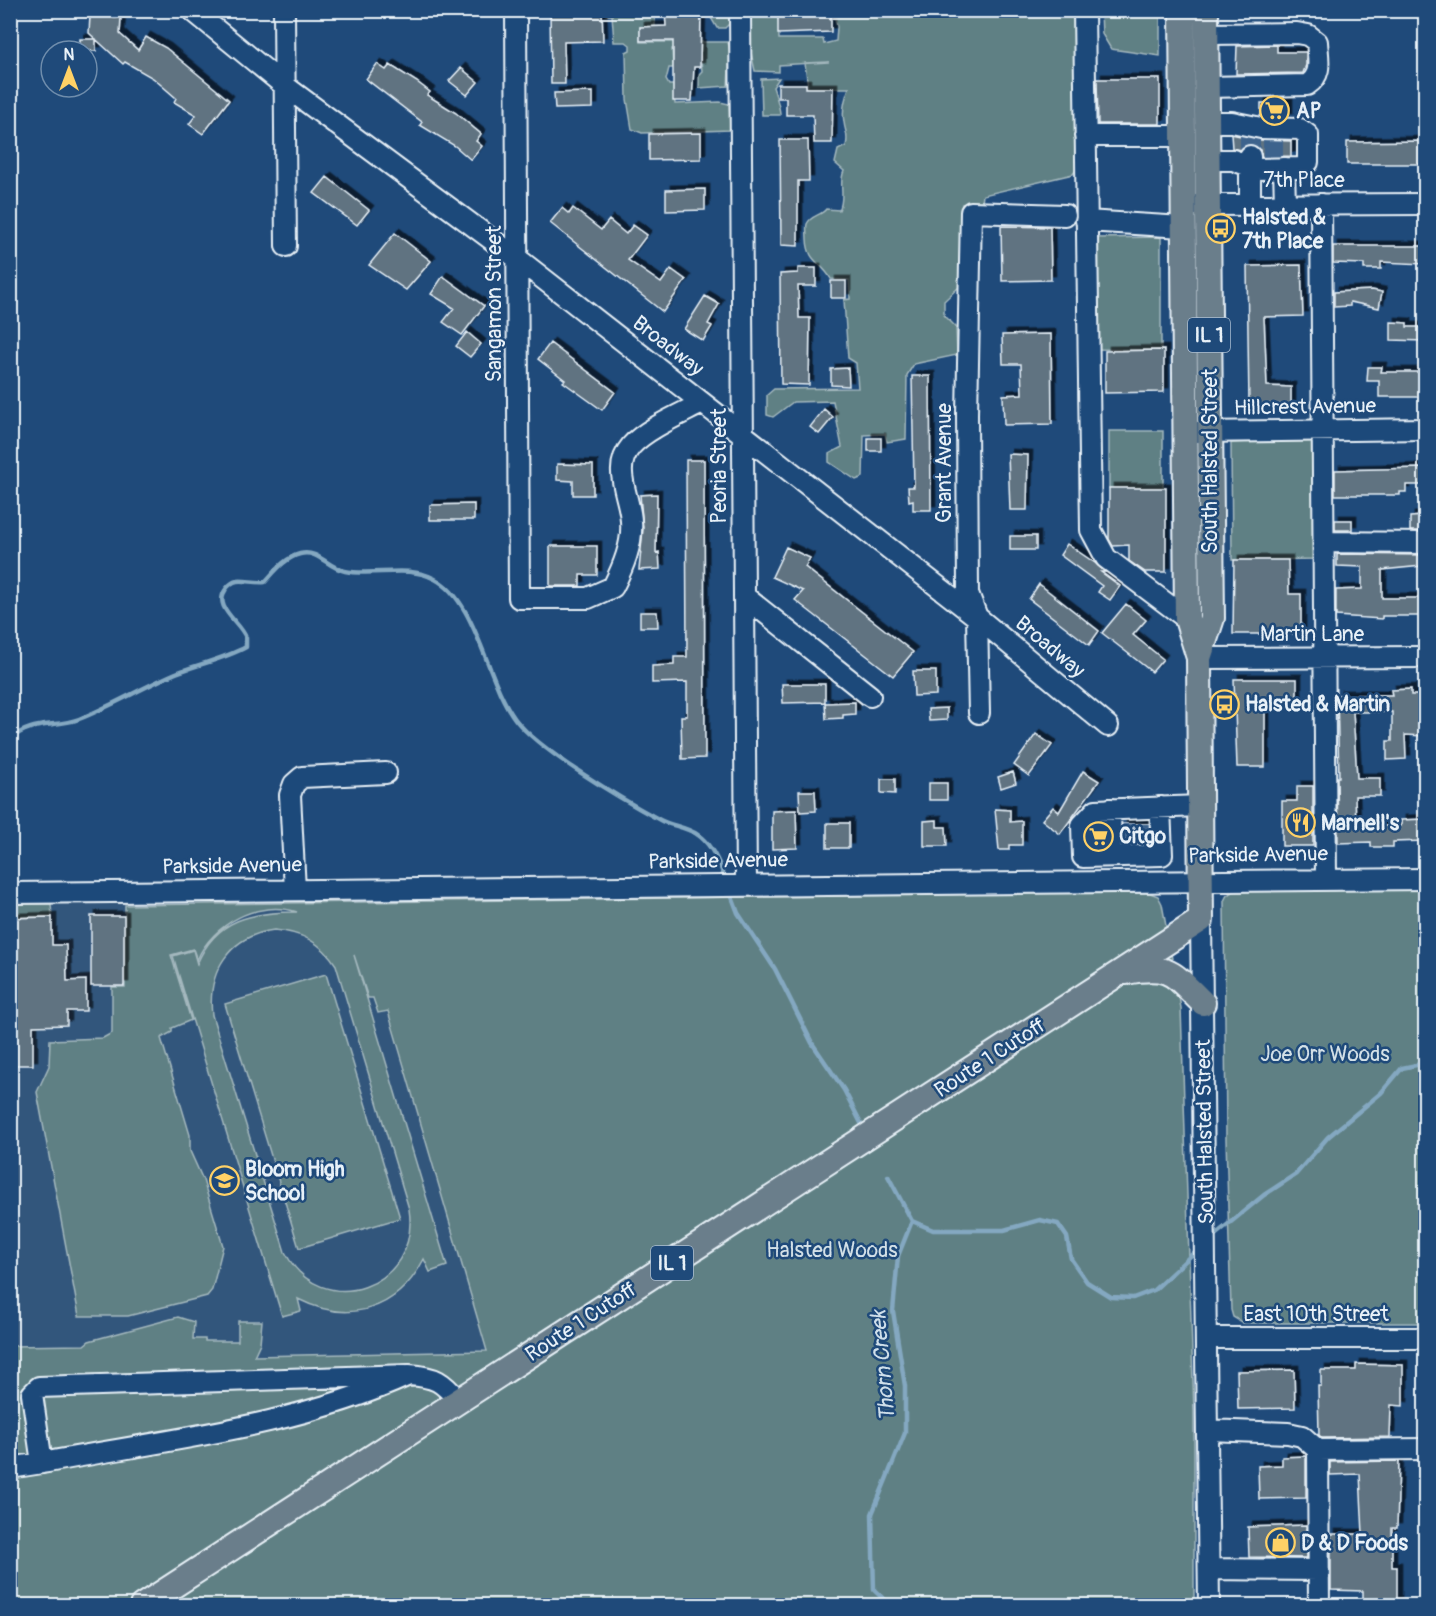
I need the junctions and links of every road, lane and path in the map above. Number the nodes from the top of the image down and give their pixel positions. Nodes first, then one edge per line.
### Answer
1 (192, 10) edge
2 (284, 10) edge
3 (516, 10) edge
4 (740, 10) edge
5 (1084, 10) edge
6 (1182, 10) edge
7 (1206, 10) edge
8 (1207, 34) junction
9 (285, 86) junction
10 (1207, 87) junction
11 (1207, 122) junction
12 (1085, 136) junction
13 (1182, 136) junction
14 (1208, 160) junction
15 (1250, 160) junction
16 (1277, 165) junction
17 (1285, 204) junction
18 (1321, 204) junction
19 (1425, 204) edge
20 (1208, 205) junction
21 (1250, 205) junction
22 (1065, 215) dead end
23 (1183, 216) junction
24 (1086, 221) junction
25 (286, 246) dead end
26 (518, 258) junction
27 (702, 403) junction
28 (1425, 429) edge
29 (1324, 430) junction
30 (1185, 432) junction
31 (1210, 432) junction
32 (743, 437) junction
33 (1324, 542) junction
34 (1425, 543) edge
35 (744, 596) junction
36 (977, 617) junction
37 (1186, 619) junction
38 (1425, 657) edge
39 (1199, 658) junction
40 (1325, 658) junction
41 (870, 696) dead end
42 (979, 713) dead end
43 (1108, 726) dead end
44 (386, 773) dead end
45 (1200, 806) junction
46 (1133, 834) junction
47 (1326, 878) junction
48 (1200, 879) junction
49 (1425, 879) edge
50 (1122, 880) junction
51 (1153, 880) junction
52 (746, 885) junction
53 (295, 890) junction
54 (10, 893) edge
55 (1201, 920) junction
56 (1121, 973) junction
57 (1203, 1003) junction
58 (1207, 1338) junction
59 (1425, 1338) edge
60 (409, 1375) junction
61 (459, 1401) junction
62 (1208, 1430) junction
63 (1425, 1449) edge
64 (1318, 1450) junction
65 (42, 1463) junction
66 (10, 1468) edge
67 (1209, 1569) junction
68 (1318, 1570) junction
69 (142, 1605) edge
70 (1209, 1605) edge
71 (1319, 1605) edge

1 - 9 street, Broadway
2 - 9 street
3 - 26 street, Sangamon Street
4 - 32 street, Peoria Street
5 - 12 street
6 - 13 main road, South Halsted Street / IL 1
7 - 8 main road, South Halsted Street / IL 1
8 - 10 main road, South Halsted Street / IL 1
8 - 10 street
9 - 25 street
9 - 26 street, Broadway
10 - 11 main road, South Halsted Street / IL 1
11 - 14 main road, South Halsted Street / IL 1
11 - 16 street
12 - 13 street
12 - 24 street
13 - 23 main road, South Halsted Street / IL 1
14 - 15 street
14 - 20 main road, South Halsted Street / IL 1
15 - 16 street
15 - 21 street
16 - 17 street
17 - 18 street, 7th Place
17 - 21 street, 7th Place
18 - 19 street, 7th Place
18 - 29 street
20 - 21 street, 7th Place
20 - 23 street, 7th Place
20 - 31 main road, South Halsted Street / IL 1
22 - 36 street, Grant Avenue
23 - 24 street, 7th Place
23 - 30 main road, South Halsted Street / IL 1
24 - 37 street
26 - 27 street, Broadway
26 - 27 street, Sangamon Street
27 - 32 street, Broadway
28 - 29 street, Hillcrest Avenue
29 - 31 street, Hillcrest Avenue
29 - 33 street
30 - 31 street, Hillcrest Avenue
30 - 37 main road, South Halsted Street / IL 1
31 - 39 main road, South Halsted Street / IL 1
32 - 35 street, Peoria Street
32 - 36 street, Broadway
33 - 34 street
33 - 40 street
35 - 41 street
35 - 52 street, Peoria Street
36 - 42 street, Grant Avenue
36 - 43 street, Broadway
37 - 39 main road, South Halsted Street / IL 1
38 - 40 street, Martin Lane
39 - 40 street, Martin Lane
39 - 45 main road, South Halsted Street / IL 1
40 - 47 street
44 - 53 street
45 - 46 street
45 - 48 main road, South Halsted Street / IL 1
46 - 50 street
46 - 51 street
47 - 48 street, Parkside Avenue
47 - 49 street, Parkside Avenue
48 - 51 street, Parkside Avenue
48 - 55 main road, South Halsted Street / IL 1
50 - 51 street, Parkside Avenue
50 - 52 street, Parkside Avenue
52 - 53 street, Parkside Avenue
53 - 54 street, Parkside Avenue
55 - 56 main road, Route 1 Cutoff / IL 1
55 - 57 street, South Halsted Street
56 - 57 main road
56 - 61 main road, Route 1 Cutoff / IL 1
57 - 58 street, South Halsted Street
58 - 59 street, East 10th Street
58 - 62 street, South Halsted Street
60 - 61 street
60 - 65 street
60 - 65 street
61 - 69 main road, Route 1 Cutoff / IL 1
62 - 64 street
62 - 67 street, South Halsted Street
63 - 64 street
64 - 68 street
65 - 66 street
67 - 68 street
67 - 70 street, South Halsted Street
68 - 71 street

